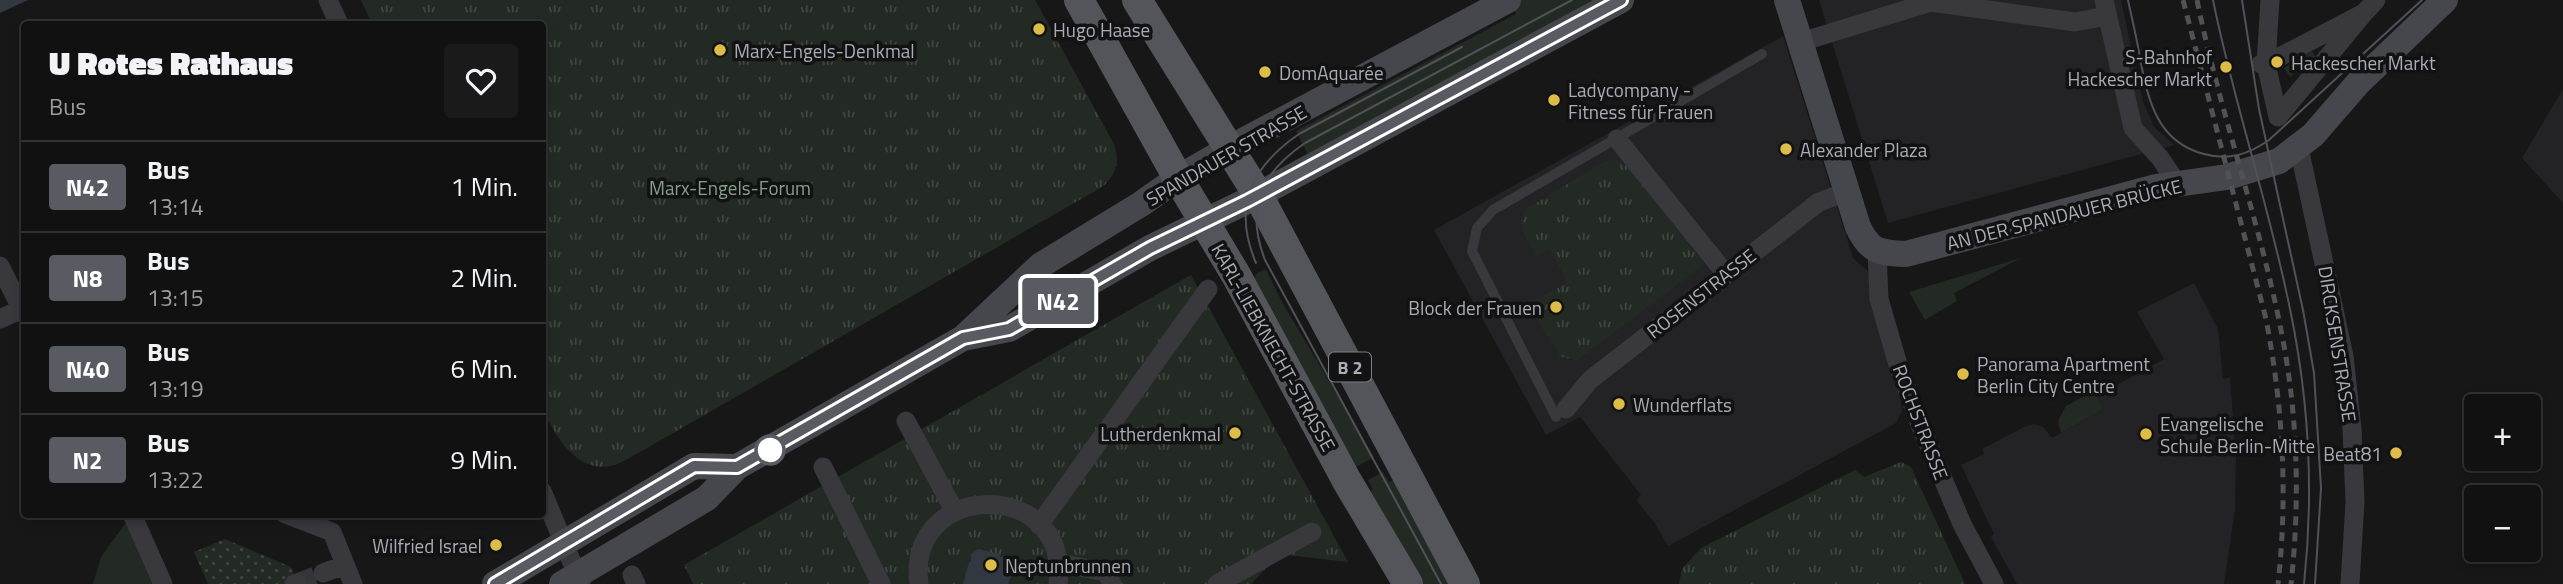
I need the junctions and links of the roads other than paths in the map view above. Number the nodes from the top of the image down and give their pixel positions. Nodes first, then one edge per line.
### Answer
1 (328, 0) edge
2 (1079, 0) edge
3 (1137, 0) edge
4 (1508, 0) edge
5 (1621, 0) edge
6 (1787, 0) edge
7 (2270, 0) edge
8 (1930, 1) edge
9 (2370, 7) edge
10 (2437, 7) edge
11 (2106, 8) edge
12 (337, 21) edge
13 (1801, 43) junction
14 (1762, 54) dead end
15 (2263, 64) junction
16 (1617, 139) junction
17 (2299, 148) junction
18 (1228, 149) junction
19 (1178, 178) junction
20 (2177, 183) junction
21 (1846, 192) junction
22 (1258, 195) junction
23 (1203, 220) junction
24 (1877, 251) junction
25 (0, 266) edge
26 (1726, 274) junction
27 (1208, 289) dead end
28 (21, 304) edge
29 (21, 311) edge
30 (0, 319) edge
31 (963, 338) junction
32 (1561, 413) joint
33 (906, 421) dead end
34 (737, 467) junction
35 (823, 467) dead end
36 (546, 500) edge
37 (954, 512) junction
38 (134, 518) edge
39 (295, 518) edge
40 (1039, 525) junction
41 (1312, 532) dead end
42 (564, 543) junction
43 (1058, 563) junction
44 (345, 565) junction
45 (323, 573) tunnel mouth
46 (574, 581) edge
47 (163, 584) edge
48 (353, 584) edge
49 (495, 584) edge
50 (881, 584) edge
51 (919, 584) edge
52 (1058, 584) edge
53 (1112, 584) edge
54 (1217, 584) edge
55 (1408, 584) edge
56 (1465, 584) edge
57 (1994, 584) edge
58 (2350, 584) edge

1 - 12 street
2 - 19 main road, KARL-LIEBKNECHT-STRASSE
3 - 18 main road, B 2
4 - 18 street, SPANDAUER STRASSE
5 - 22 street, SPANDAUER STRASSE
6 - 13 street
7 - 15 street
8 - 11 street
8 - 13 street
9 - 15 street
9 - 15 street
10 - 17 street, AN DER SPANDAUER BRÜCKE
11 - 20 street
13 - 21 street
14 - 16 lane
16 - 26 street
16 - 32 lane
17 - 20 street, AN DER SPANDAUER BRÜCKE
17 - 58 street, DIRCKSENSTRASSE
18 - 19 street, SPANDAUER STRASSE
18 - 22 main road, B 2
19 - 23 main road, KARL-LIEBKNECHT-STRASSE
19 - 31 street, SPANDAUER STRASSE
20 - 24 street, AN DER SPANDAUER BRÜCKE
21 - 24 street
21 - 26 street, ROSENSTRASSE
22 - 23 street, SPANDAUER STRASSE
22 - 56 main road, B 2
23 - 31 street, SPANDAUER STRASSE
23 - 55 main road, KARL-LIEBKNECHT-STRASSE
24 - 57 street, ROCHSTRASSE
25 - 28 street
26 - 32 street, ROSENSTRASSE
27 - 40 street
29 - 30 street
31 - 34 street, SPANDAUER STRASSE
33 - 37 street
34 - 42 street
34 - 46 street, SPANDAUER STRASSE
35 - 50 street
36 - 42 street
37 - 40 street
37 - 51 street
38 - 47 street
39 - 44 street
40 - 43 street
41 - 54 street
42 - 46 street
42 - 49 street
43 - 52 street
43 - 53 street
44 - 45 street
44 - 48 street

